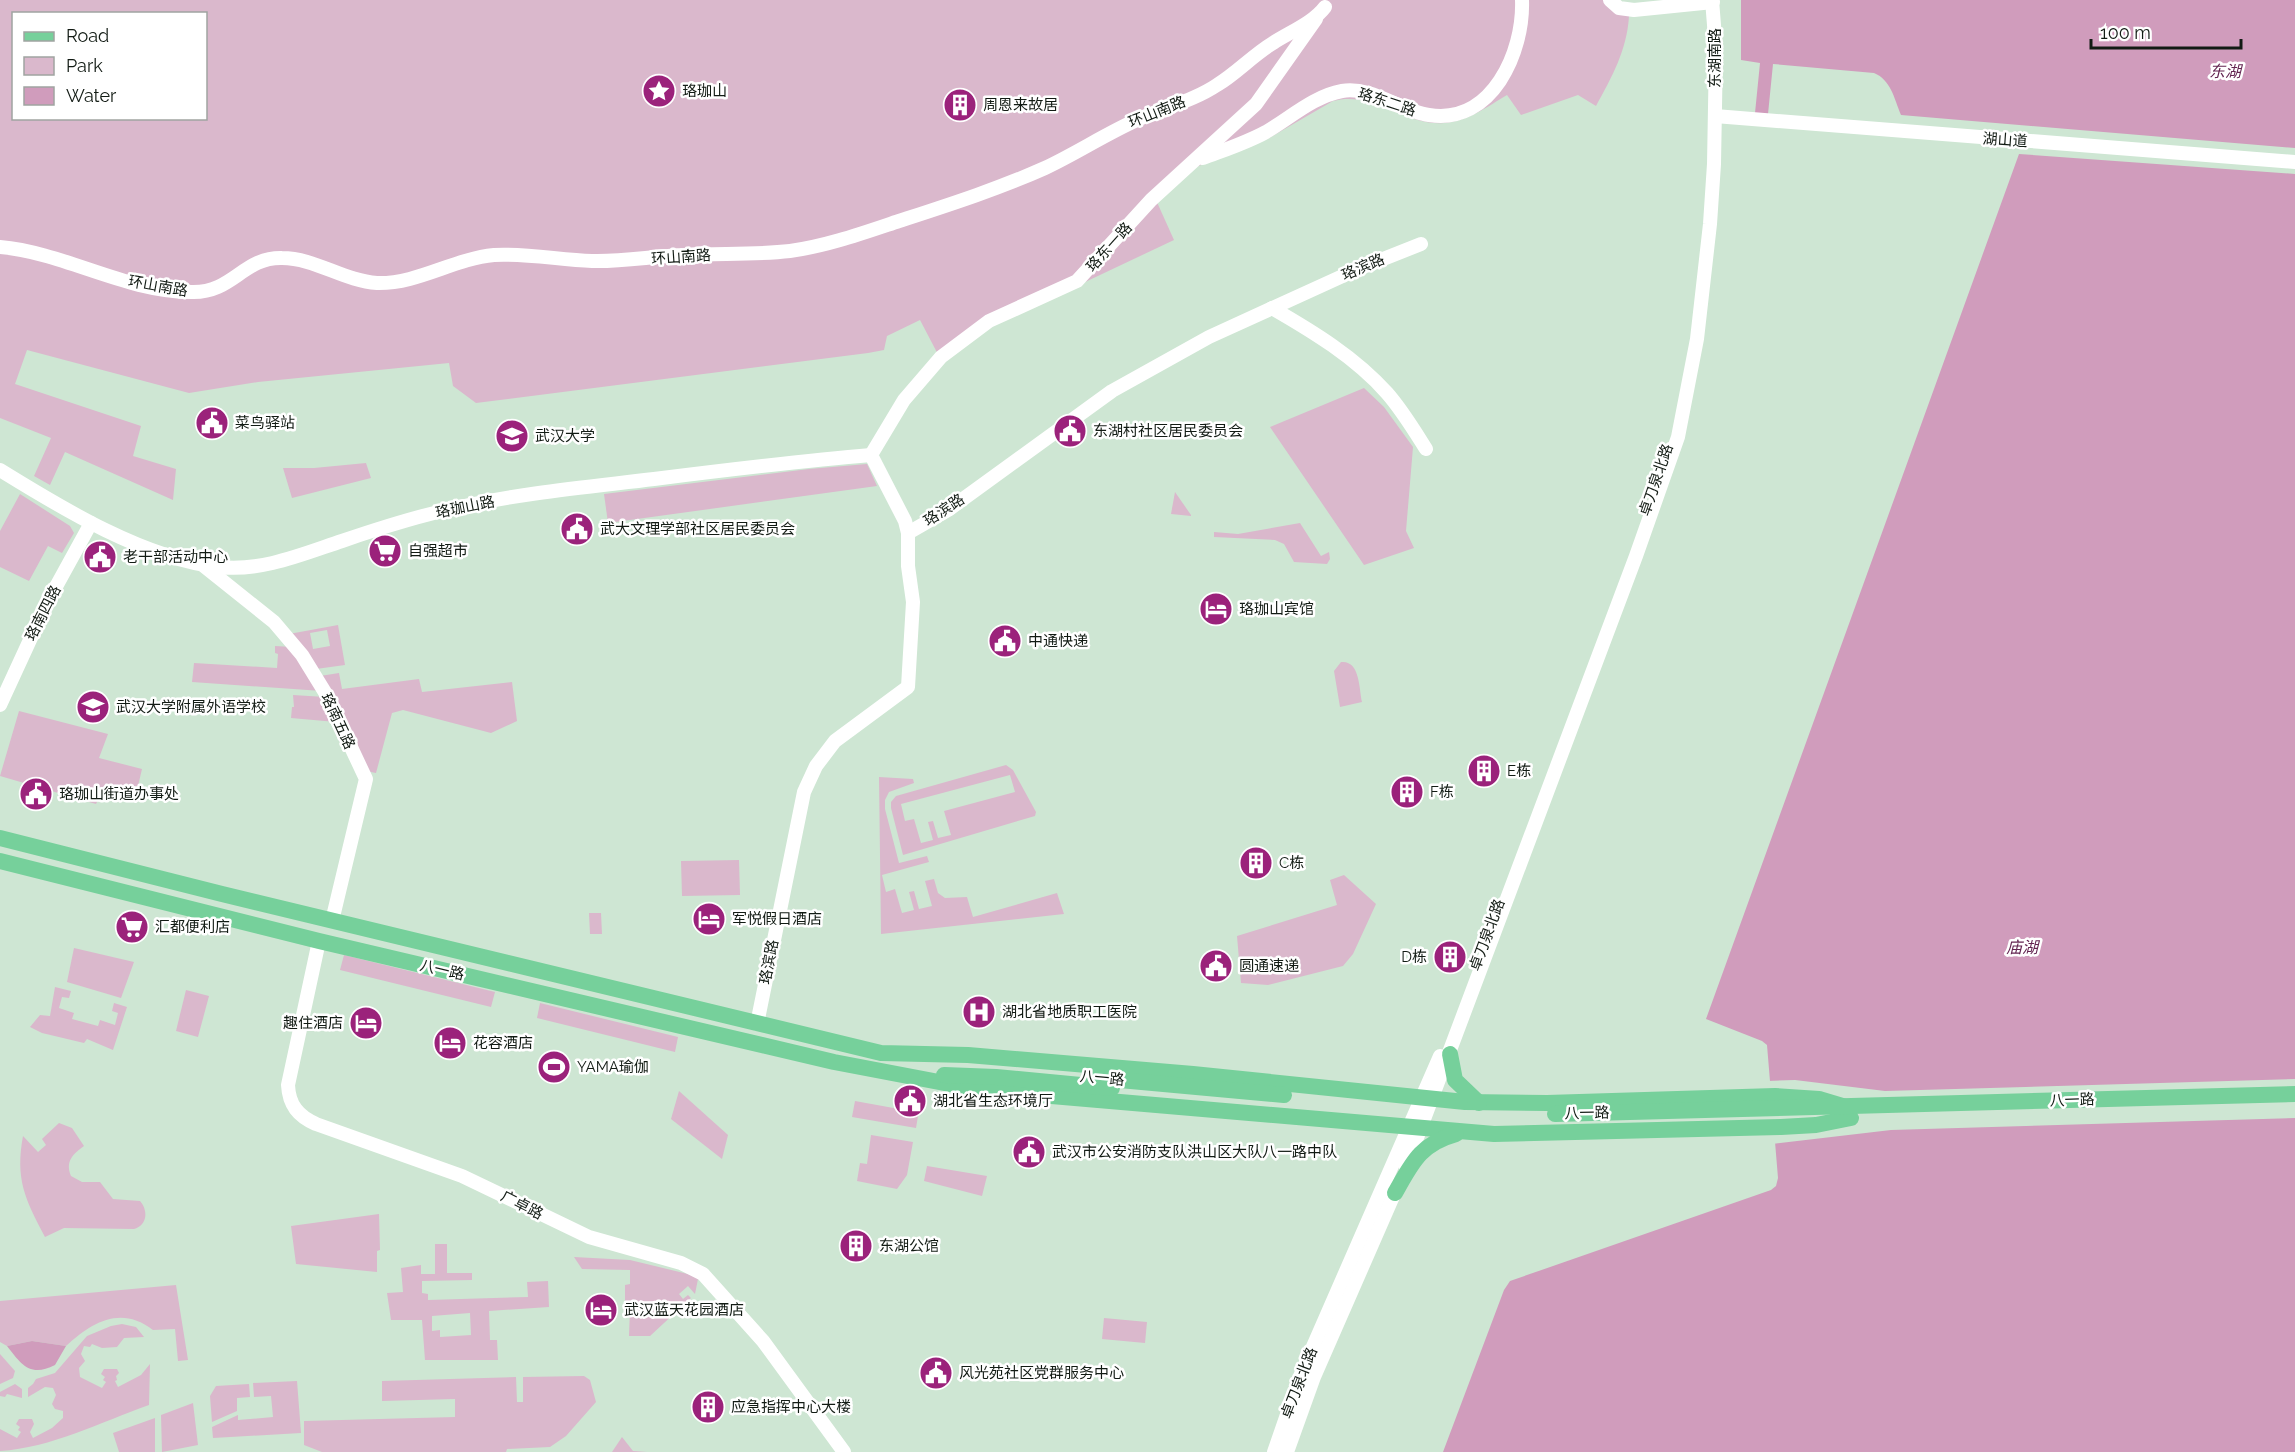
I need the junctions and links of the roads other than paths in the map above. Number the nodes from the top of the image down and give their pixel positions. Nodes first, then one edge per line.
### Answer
1 (1522, 0) edge
2 (1610, 0) edge
3 (1713, 1) edge
4 (1324, 8) edge
5 (1715, 116) junction
6 (1193, 162) junction
7 (2295, 162) edge
8 (1420, 244) dead end
9 (0, 247) edge
10 (1272, 308) junction
11 (1682, 411) junction
12 (1426, 449) dead end
13 (871, 455) junction
14 (0, 470) edge
15 (91, 523) junction
16 (908, 533) junction
17 (202, 565) junction
18 (0, 705) edge
19 (0, 838) edge
20 (0, 861) edge
21 (332, 921) junction
22 (320, 941) junction
23 (757, 1024) junction
24 (881, 1053) junction
25 (1450, 1054) junction
26 (886, 1072) junction
27 (996, 1073) junction
28 (1234, 1078) junction
29 (2295, 1094) edge
30 (1426, 1100) junction
31 (1487, 1103) junction
32 (2295, 1104) edge
33 (1231, 1112) junction
34 (1850, 1113) junction
35 (1416, 1126) junction
36 (1464, 1132) junction
37 (1395, 1193) junction
38 (844, 1452) edge
39 (1274, 1452) edge
40 (1287, 1452) edge

1 - 6 street, 珞东二路
2 - 3 street
3 - 5 street, 东湖南路
4 - 6 street, 珞东一路
4 - 9 street, 环山南路
5 - 7 street, 湖山道
5 - 11 street, 卓刀泉北路
6 - 13 street, 珞东一路
8 - 10 street, 珞滨路
10 - 12 street
10 - 16 street, 珞滨路
11 - 25 street, 卓刀泉北路
11 - 30 street, 卓刀泉北路
13 - 16 street
13 - 17 street, 珞珈山路
14 - 15 street, 珞珈山路
15 - 17 street, 珞珈山路
15 - 18 street, 珞南四路
16 - 23 street, 珞滨路
17 - 21 street, 珞南五路
19 - 21 main road, 八一路
20 - 22 main road, 八一路
21 - 23 main road, 八一路
22 - 26 main road, 八一路
22 - 38 street, 广卓路
23 - 24 main road, 八一路
24 - 27 main road, 八一路
24 - 28 main road, 八一路
25 - 30 street, 卓刀泉北路
25 - 31 main road
26 - 27 main road, 八一路
26 - 33 main road, 八一路
27 - 34 main road, 八一路
28 - 30 main road, 八一路
28 - 33 main road
29 - 34 main road, 八一路
30 - 31 main road, 八一路
30 - 35 street, 卓刀泉北路
31 - 34 main road, 八一路
32 - 34 main road, 八一路
33 - 35 main road, 八一路
34 - 36 main road, 八一路
35 - 36 main road, 八一路
35 - 37 street, 卓刀泉北路
35 - 39 street, 卓刀泉北路
36 - 37 main road
37 - 40 street, 卓刀泉北路

